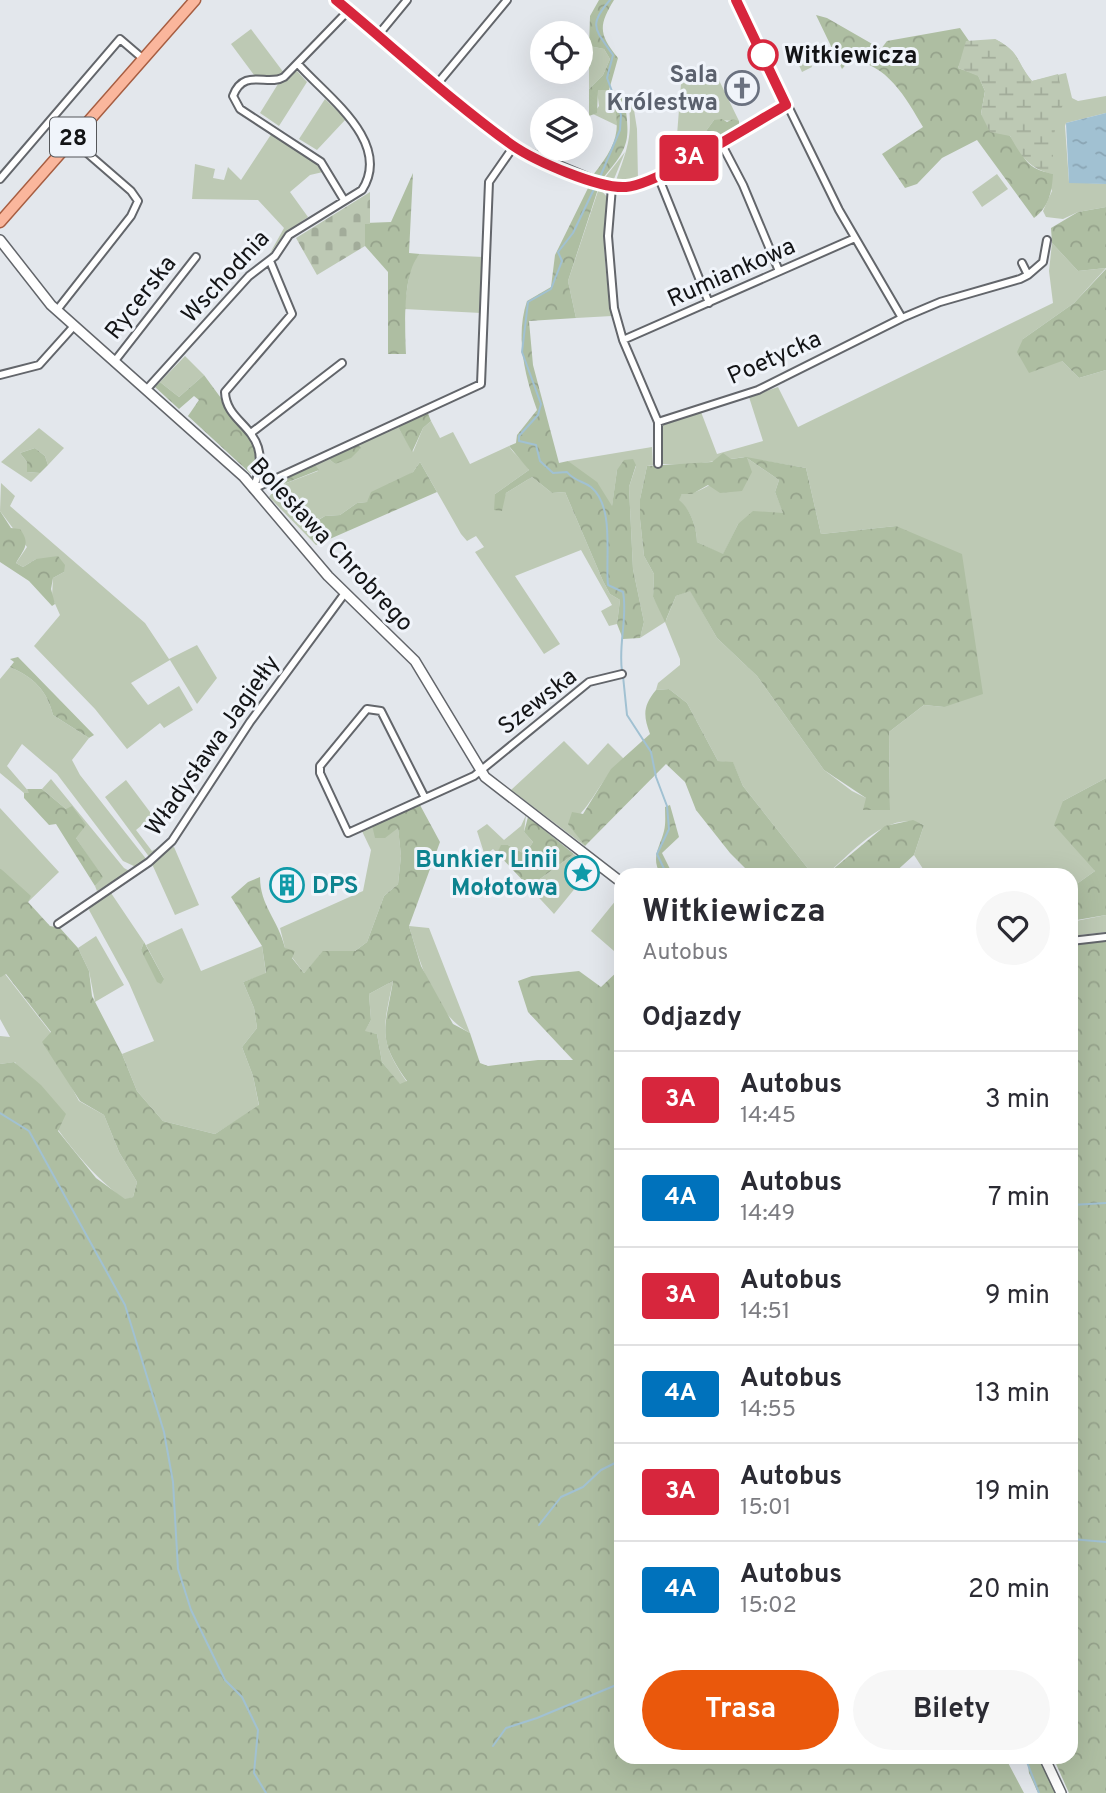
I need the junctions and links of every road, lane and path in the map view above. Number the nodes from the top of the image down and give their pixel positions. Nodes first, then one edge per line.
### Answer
1 (195, 0) edge
2 (336, 0) edge
3 (407, 0) edge
4 (507, 0) edge
5 (736, 0) edge
6 (348, 11) junction
7 (379, 34) junction
8 (141, 57) junction
9 (298, 64) junction
10 (438, 83) junction
11 (786, 105) junction
12 (71, 139) junction
13 (720, 141) junction
14 (514, 146) junction
15 (658, 176) junction
16 (0, 179) edge
17 (612, 187) junction
18 (344, 200) junction
19 (0, 222) edge
20 (855, 238) junction
21 (0, 240) edge
22 (1047, 240) dead end
23 (196, 257) dead end
24 (270, 261) junction
25 (1022, 263) dead end
26 (779, 271) junction
27 (1028, 275) junction
28 (709, 303) junction
29 (57, 310) junction
30 (902, 318) junction
31 (74, 326) junction
32 (623, 340) junction
33 (114, 362) junction
34 (342, 363) dead end
35 (0, 375) edge
36 (146, 390) junction
37 (658, 422) junction
38 (251, 433) junction
39 (658, 464) dead end
40 (253, 489) junction
41 (345, 593) junction
42 (622, 674) dead end
43 (481, 771) junction
44 (425, 798) junction
45 (614, 878) edge
46 (58, 924) dead end
47 (1106, 937) edge
48 (1078, 941) edge
49 (1047, 1764) edge
50 (1061, 1793) edge

1 - 8 main road, 28
2 - 6 street
3 - 7 street
4 - 10 street
5 - 11 street
6 - 7 street
6 - 9 street
7 - 10 street
8 - 12 main road, 28
8 - 16 street
9 - 18 street, Wschodnia
9 - 18 street
10 - 14 street
11 - 13 street
11 - 20 street
12 - 19 main road, 28
12 - 29 street
13 - 15 street
13 - 26 street
14 - 17 street
14 - 40 street
15 - 17 street
15 - 28 street
17 - 32 street
18 - 24 street, Wschodnia
20 - 26 street, Rumiankowa
20 - 30 street
21 - 29 street, Bolesława Chrobrego
22 - 27 street
23 - 33 street, Rycerska
24 - 36 street, Wschodnia
24 - 38 street
25 - 27 street
26 - 28 street, Rumiankowa
27 - 30 street, Poetycka
28 - 32 street, Rumiankowa
29 - 31 street, Bolesława Chrobrego
30 - 37 street, Poetycka
31 - 33 street, Bolesława Chrobrego
31 - 35 street
32 - 37 street
33 - 36 street, Bolesława Chrobrego
34 - 38 street
36 - 40 street, Bolesława Chrobrego
37 - 39 street
38 - 40 street
40 - 41 street, Bolesława Chrobrego
41 - 43 street, Bolesława Chrobrego
41 - 46 street, Władysława Jagiełły
42 - 43 street, Szewska
43 - 44 street, Szewska
43 - 45 street, Bolesława Chrobrego
44 - 44 street, Szewska
47 - 48 street
49 - 50 street

